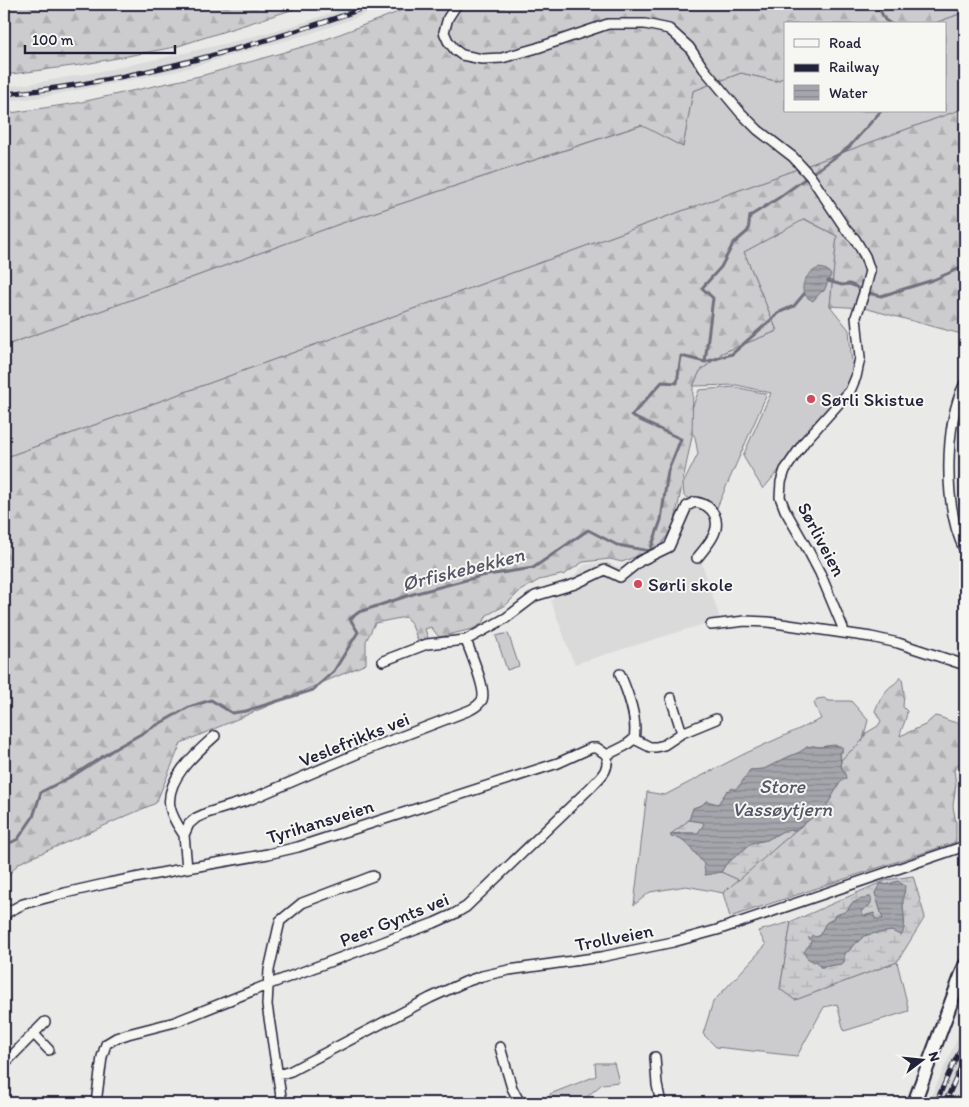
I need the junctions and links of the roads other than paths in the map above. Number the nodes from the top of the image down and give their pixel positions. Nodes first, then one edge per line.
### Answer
1 (457, 4) edge
2 (965, 383) edge
3 (965, 550) edge
4 (697, 558) dead end
5 (711, 624) dead end
6 (843, 633) junction
7 (466, 640) junction
8 (383, 661) dead end
9 (965, 664) edge
10 (620, 674) dead end
11 (671, 698) dead end
12 (716, 719) dead end
13 (682, 733) junction
14 (215, 736) dead end
15 (634, 739) junction
16 (607, 755) junction
17 (184, 835) junction
18 (965, 846) edge
19 (187, 868) junction
20 (374, 876) dead end
21 (4, 918) edge
22 (965, 965) edge
23 (267, 985) junction
24 (45, 1022) dead end
25 (33, 1033) junction
26 (500, 1047) dead end
27 (49, 1050) dead end
28 (655, 1057) dead end
29 (4, 1064) edge
30 (278, 1075) junction
31 (96, 1103) edge
32 (282, 1103) edge
33 (520, 1103) edge
34 (661, 1103) edge
35 (914, 1103) edge

1 - 6 street, Sørliveien
2 - 3 street
4 - 7 street
5 - 6 street
6 - 9 street
7 - 8 street
7 - 17 street, Veslefrikks vei
10 - 15 street
11 - 13 street
12 - 13 street
13 - 15 street
14 - 17 street
15 - 16 street
16 - 19 street, Tyrihansveien
16 - 23 street, Peer Gynts vei
17 - 19 street
18 - 30 street, Trollveien
19 - 21 street, Tyrihansveien
20 - 23 street
22 - 35 street
23 - 30 street
23 - 31 street, Peer Gynts vei
24 - 25 street
25 - 27 street
25 - 29 street
26 - 33 street
28 - 34 street
30 - 32 street

